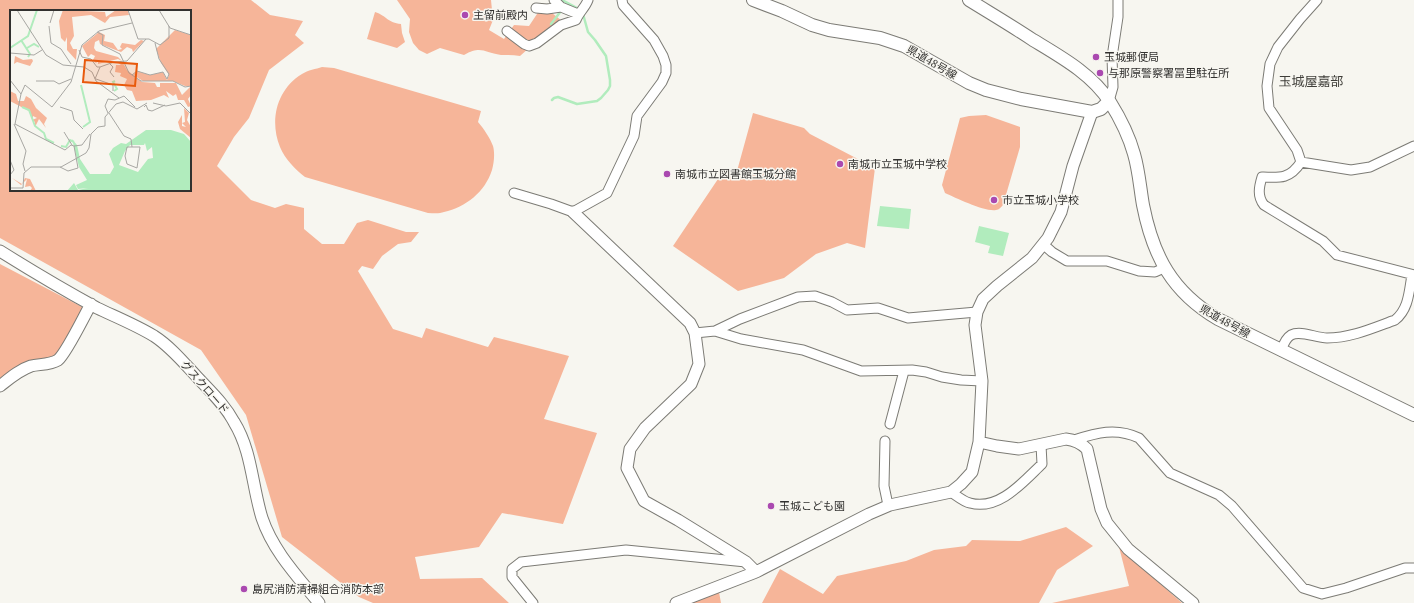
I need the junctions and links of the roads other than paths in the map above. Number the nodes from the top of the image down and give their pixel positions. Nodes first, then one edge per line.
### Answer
1 (554, 0) edge
2 (622, 0) edge
3 (753, 0) edge
4 (969, 0) edge
5 (1118, 0) edge
6 (1317, 0) edge
7 (561, 7) junction
8 (536, 8) dead end
9 (582, 9) edge
10 (507, 32) dead end
11 (1109, 101) junction
12 (1092, 112) junction
13 (1414, 146) edge
14 (1301, 162) junction
15 (514, 193) dead end
16 (574, 212) junction
17 (1044, 245) junction
18 (0, 251) edge
19 (1164, 268) junction
20 (1413, 275) edge
21 (91, 304) junction
22 (977, 312) junction
23 (715, 331) junction
24 (695, 333) junction
25 (1281, 351) junction
26 (904, 371) junction
27 (982, 381) junction
28 (0, 386) edge
29 (1414, 415) edge
30 (890, 424) dead end
31 (1074, 440) junction
32 (885, 441) dead end
33 (979, 442) junction
34 (1041, 445) junction
35 (951, 492) junction
36 (888, 505) junction
37 (746, 562) junction
38 (1414, 568) edge
39 (756, 572) junction
40 (319, 603) edge
41 (533, 603) edge
42 (676, 603) edge
43 (1193, 603) edge

1 - 7 street
2 - 16 street
3 - 12 main road, 県道48号線
4 - 11 main road, 県道48号線
5 - 11 street
6 - 14 street
7 - 8 street
7 - 9 street
9 - 10 street
11 - 12 main road
11 - 19 main road, 県道48号線
12 - 17 street
13 - 14 street
14 - 20 street
15 - 16 street
16 - 24 street
17 - 19 street
17 - 22 street
18 - 21 street, グスクロード
19 - 25 main road, 県道48号線
20 - 25 street
21 - 28 street
21 - 40 street, グスクロード
22 - 23 street
22 - 27 street
23 - 24 street
23 - 26 street
24 - 37 street
25 - 29 main road, 県道48号線
26 - 27 street
26 - 30 street
27 - 33 street
31 - 34 street
31 - 38 street
31 - 43 street
32 - 36 street
33 - 34 street
33 - 35 street
34 - 35 street
35 - 36 street
36 - 39 street
37 - 39 street
37 - 41 street
39 - 42 street

